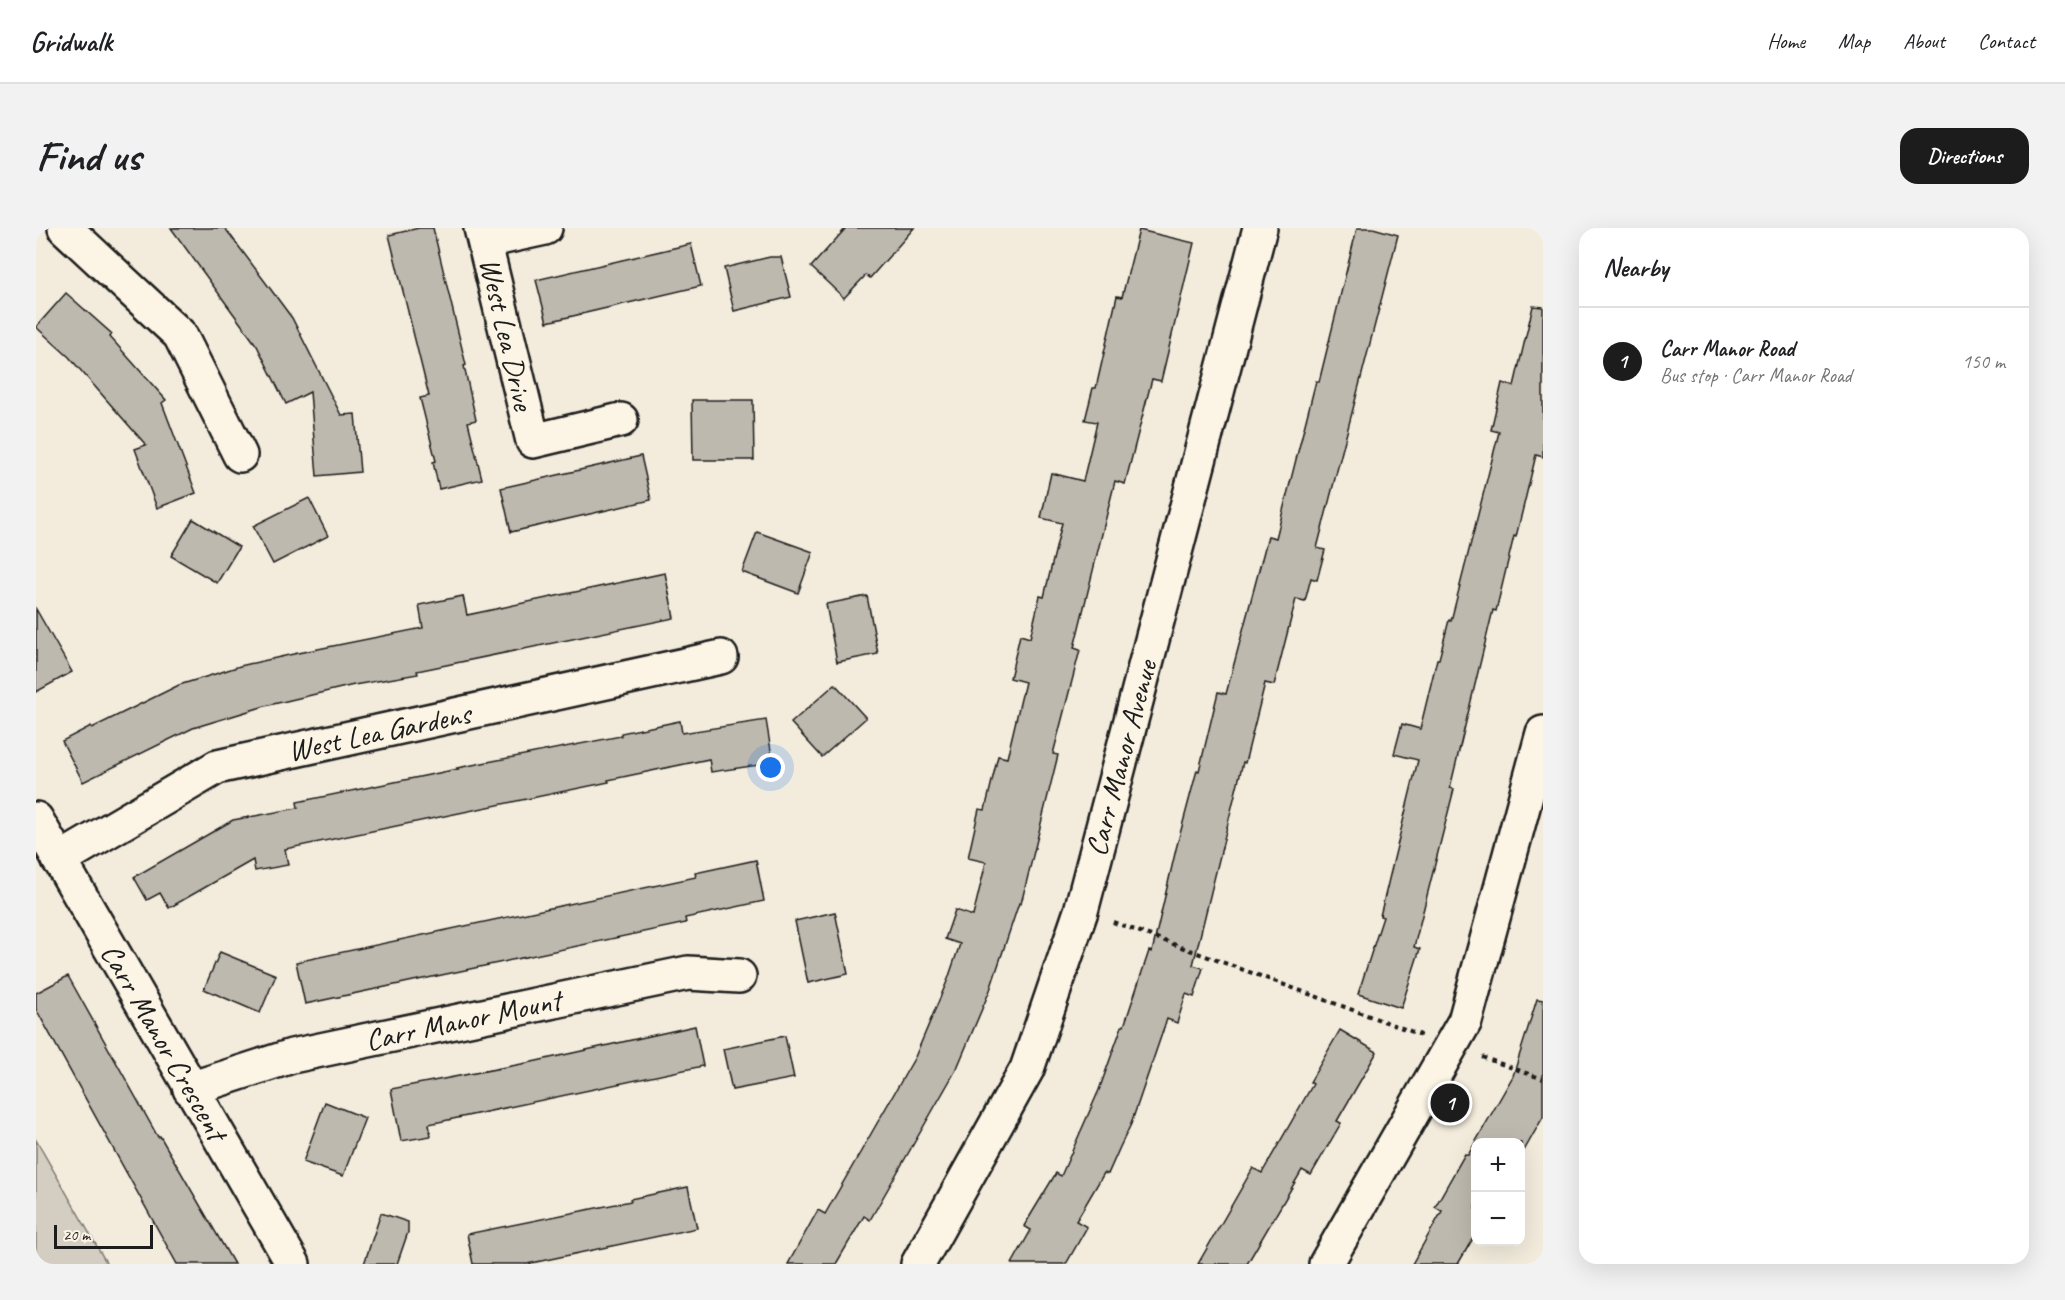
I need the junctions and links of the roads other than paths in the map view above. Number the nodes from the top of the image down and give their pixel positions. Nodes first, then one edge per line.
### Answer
1 (65, 228) edge
2 (545, 228) edge
3 (1260, 228) edge
4 (483, 235) edge
5 (621, 420) dead end
6 (240, 455) dead end
7 (720, 657) dead end
8 (1543, 734) edge
9 (36, 819) edge
10 (59, 860) junction
11 (739, 976) dead end
12 (190, 1089) junction
13 (293, 1264) edge
14 (918, 1264) edge
15 (1326, 1264) edge

1 - 6 street
2 - 4 street
3 - 14 street, Carr Manor Avenue
4 - 5 street, West Lea Drive
7 - 10 street, West Lea Gardens
8 - 15 street
9 - 10 street, Carr Manor Crescent
10 - 12 street, Carr Manor Crescent
11 - 12 street, Carr Manor Mount
12 - 13 street, Carr Manor Crescent

